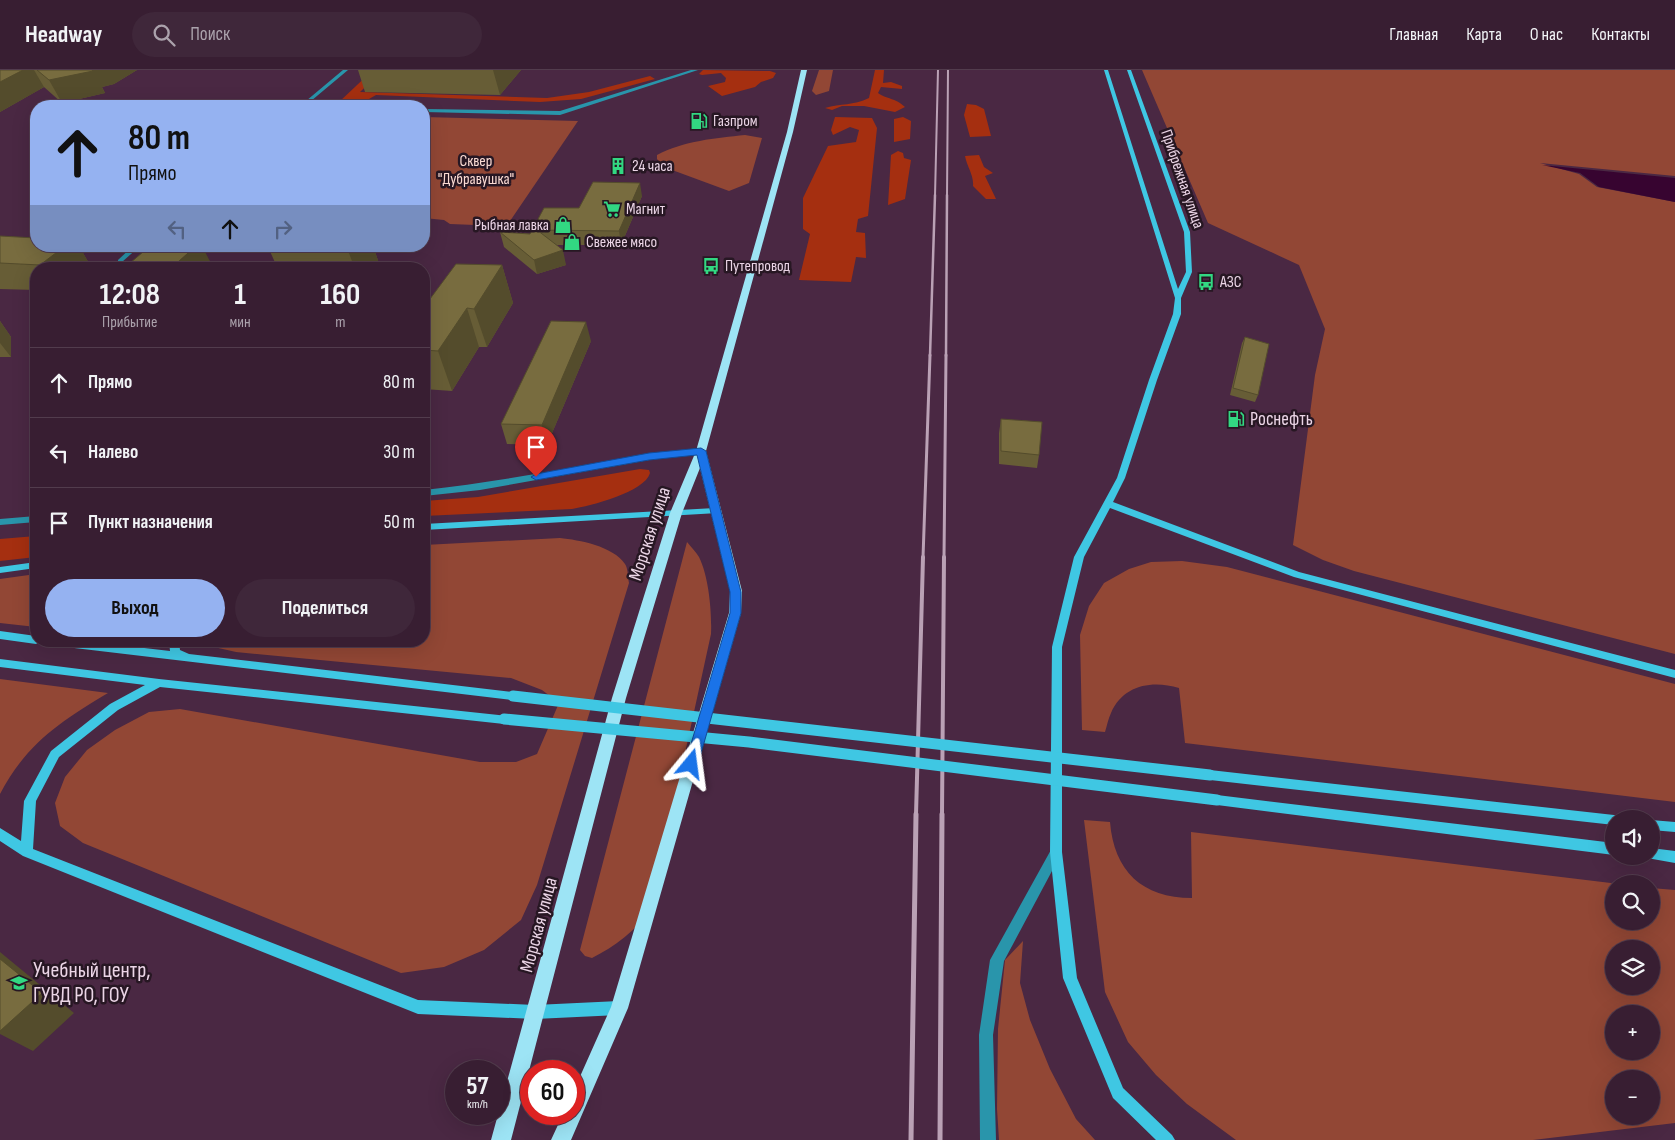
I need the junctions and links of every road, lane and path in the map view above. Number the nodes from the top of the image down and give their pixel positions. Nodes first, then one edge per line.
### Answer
1 (346, 70) edge
2 (696, 70) edge
3 (804, 70) edge
4 (1106, 70) edge
5 (1129, 70) edge
6 (309, 100) edge
7 (430, 111) edge
8 (130, 252) edge
9 (120, 261) dead end
10 (1178, 298) junction
11 (701, 451) junction
12 (430, 492) edge
13 (1108, 504) junction
14 (714, 511) junction
15 (676, 513) junction
16 (30, 520) edge
17 (0, 522) edge
18 (430, 527) edge
19 (30, 566) edge
20 (0, 570) edge
21 (0, 635) edge
22 (30, 639) edge
23 (96, 647) edge
24 (174, 647) edge
25 (206, 661) junction
26 (0, 663) edge
27 (1675, 674) edge
28 (159, 683) junction
29 (1605, 819) edge
30 (1660, 826) edge
31 (1675, 827) edge
32 (0, 834) edge
33 (1605, 848) edge
34 (27, 852) junction
35 (1056, 852) junction
36 (1660, 855) edge
37 (1675, 857) edge
38 (619, 1008) junction
39 (535, 1012) junction
40 (585, 1086) edge
41 (568, 1125) edge
42 (501, 1140) edge
43 (561, 1140) edge
44 (988, 1140) edge
45 (1167, 1140) edge

1 - 6 street
2 - 7 street
3 - 11 main road, Морская улица
4 - 10 main road, Прибрежная улица
5 - 10 main road, Прибрежная улица
8 - 9 street
10 - 13 main road, Прибрежная улица
11 - 12 street
11 - 14 main road
11 - 15 main road, Морская улица
13 - 27 main road
13 - 35 main road, Прибрежная улица
14 - 15 main road
14 - 38 main road
15 - 18 main road
15 - 39 main road, Морская улица
16 - 17 street
19 - 20 main road
21 - 22 main road
23 - 25 main road
24 - 25 main road
25 - 29 main road, bridge
26 - 28 main road
28 - 33 main road, bridge
28 - 34 main road
30 - 31 main road
32 - 34 main road
34 - 39 main road
35 - 44 street
35 - 45 main road, Прибрежная улица
36 - 37 main road
38 - 39 main road
38 - 40 main road
39 - 42 main road, Морская улица
41 - 43 main road

